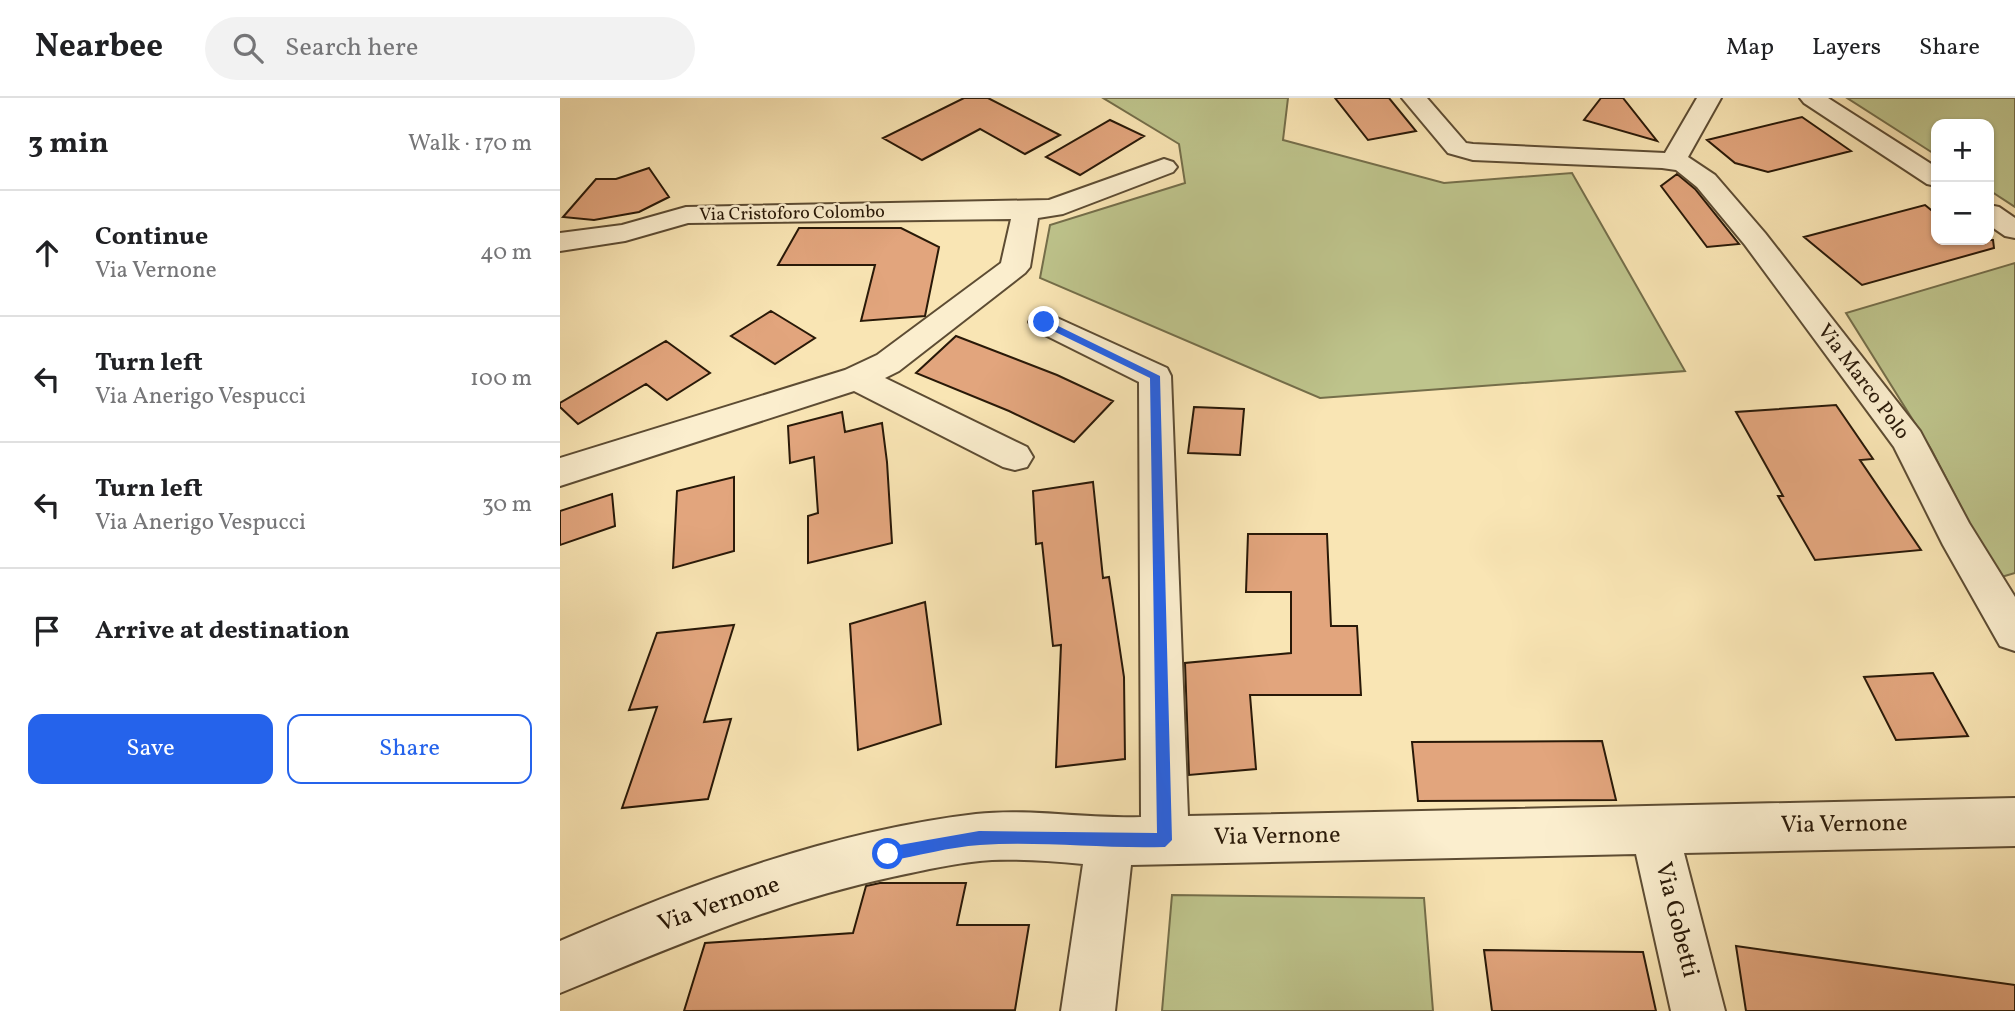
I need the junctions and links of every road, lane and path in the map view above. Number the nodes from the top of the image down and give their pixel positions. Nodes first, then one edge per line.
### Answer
1 (1414, 98) edge
2 (1709, 98) edge
3 (1812, 98) edge
4 (1672, 162) junction
5 (1164, 167) dead end
6 (1931, 175) edge
7 (1026, 211) junction
8 (1994, 215) edge
9 (2015, 230) edge
10 (560, 242) edge
11 (1044, 322) dead end
12 (857, 378) junction
13 (1015, 457) dead end
14 (560, 472) edge
15 (2015, 633) edge
16 (2015, 822) edge
17 (1654, 828) junction
18 (1165, 840) junction
19 (1110, 842) junction
20 (560, 967) edge
21 (1088, 1011) edge
22 (1698, 1011) edge

1 - 4 street
2 - 4 street
3 - 6 street
4 - 15 street, Via Marco Polo
5 - 7 street, Via Cristoforo Colombo
7 - 10 street, Via Cristoforo Colombo
7 - 12 street
8 - 9 street
11 - 18 street
12 - 13 street
12 - 14 street
16 - 17 street, Via Vernone
17 - 18 street, Via Vernone
17 - 22 street, Via Gobetti
18 - 19 street, Via Vernone
19 - 20 street, Via Vernone
19 - 21 street

